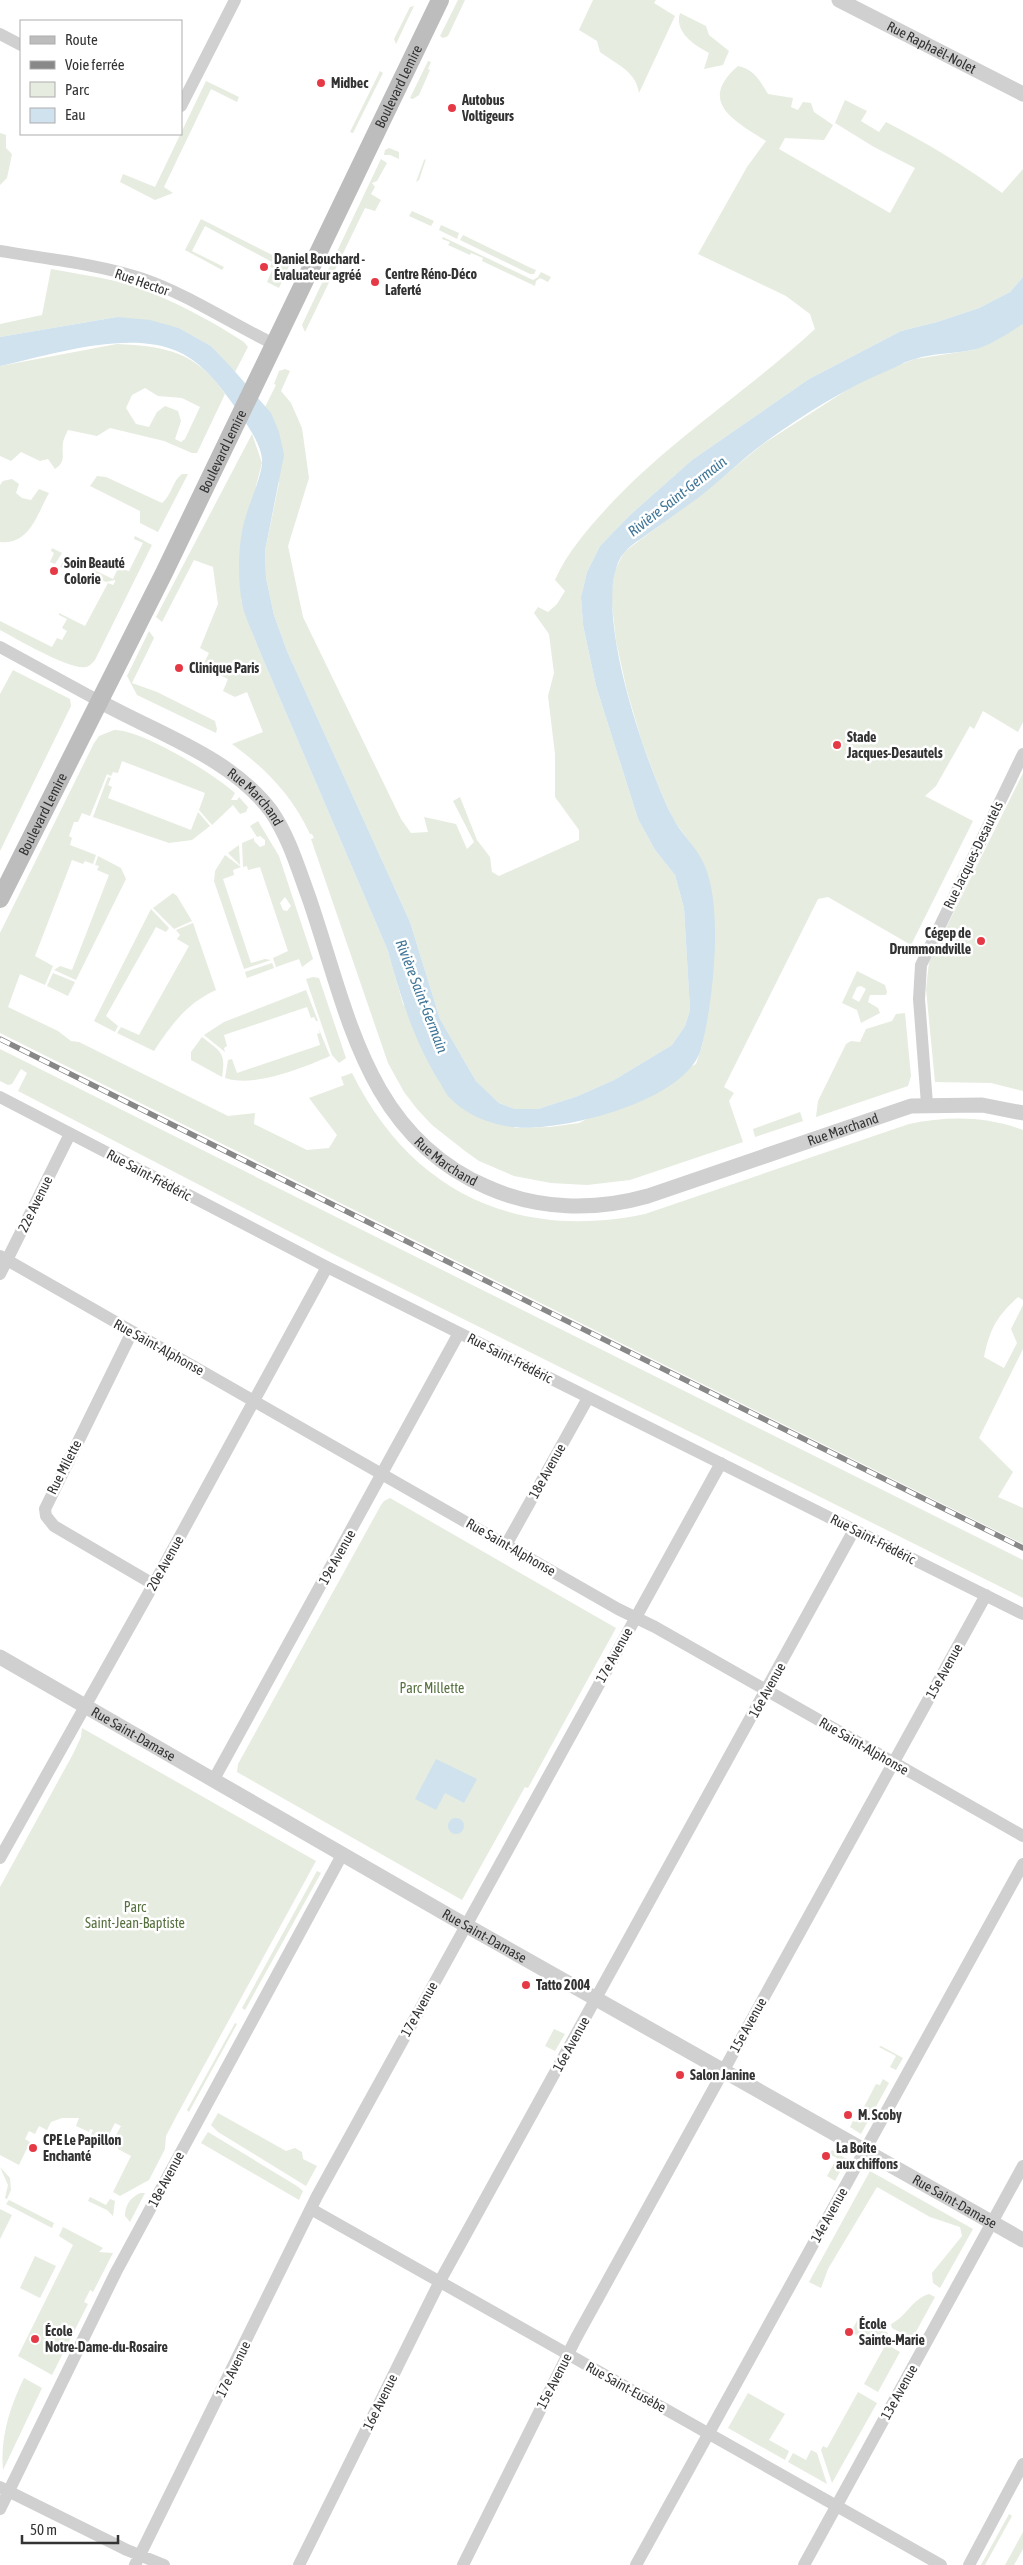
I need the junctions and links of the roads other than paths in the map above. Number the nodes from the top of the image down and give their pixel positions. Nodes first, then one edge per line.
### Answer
1 (235, 0) edge
2 (440, 0) edge
3 (839, 0) edge
4 (0, 34) edge
5 (20, 44) edge
6 (1023, 94) edge
7 (182, 104) edge
8 (0, 251) edge
9 (274, 344) junction
10 (0, 647) edge
11 (99, 701) junction
12 (1023, 754) edge
13 (0, 899) edge
14 (0, 1097) edge
15 (927, 1104) junction
16 (1023, 1113) edge
17 (70, 1134) junction
18 (4, 1258) edge
19 (326, 1268) junction
20 (0, 1274) edge
21 (132, 1332) junction
22 (459, 1333) junction
23 (588, 1398) junction
24 (254, 1400) junction
25 (720, 1463) junction
26 (383, 1474) junction
27 (854, 1530) junction
28 (506, 1545) junction
29 (154, 1584) junction
30 (986, 1596) junction
31 (1023, 1614) edge
32 (636, 1616) junction
33 (0, 1657) edge
34 (766, 1690) junction
35 (84, 1707) junction
36 (894, 1763) junction
37 (213, 1781) junction
38 (1023, 1836) edge
39 (4, 1840) edge
40 (342, 1855) junction
41 (0, 1858) edge
42 (1023, 1864) edge
43 (465, 1925) junction
44 (596, 1999) junction
45 (724, 2071) junction
46 (864, 2151) junction
47 (1023, 2166) edge
48 (311, 2209) junction
49 (992, 2223) junction
50 (1023, 2240) edge
51 (440, 2281) junction
52 (567, 2354) junction
53 (709, 2434) junction
54 (1023, 2464) edge
55 (4, 2489) edge
56 (837, 2506) junction
57 (0, 2509) edge
58 (138, 2560) edge
59 (164, 2565) edge
60 (299, 2565) edge
61 (463, 2565) edge
62 (636, 2565) edge
63 (804, 2565) edge
64 (941, 2565) edge
65 (968, 2565) edge

1 - 7 street
2 - 9 main road, Boulevard Lemire
3 - 6 street, Rue Raphaël-Nolet
4 - 5 street
8 - 9 street, Rue Hector
9 - 11 main road, Boulevard Lemire
10 - 11 street
11 - 13 main road, Boulevard Lemire
11 - 15 street, Rue Marchand
12 - 15 street, Rue Jacques-Desautels
14 - 17 street, Rue Saint-Frédéric
15 - 16 street, Rue Marchand
17 - 18 street, 22e Avenue
17 - 19 street, Rue Saint-Frédéric
18 - 20 street, 22e Avenue
18 - 21 street, Rue Saint-Alphonse
19 - 22 street, Rue Saint-Frédéric
19 - 24 street, 20e Avenue
21 - 24 street, Rue Saint-Alphonse
21 - 29 street, Rue Milette
22 - 23 street, Rue Saint-Frédéric
22 - 26 street, 19e Avenue
23 - 25 street, Rue Saint-Frédéric
23 - 28 street, 18e Avenue
24 - 26 street, Rue Saint-Alphonse
24 - 29 street, 20e Avenue
25 - 27 street, Rue Saint-Frédéric
25 - 32 street, 17e Avenue
26 - 28 street, Rue Saint-Alphonse
26 - 37 street, 19e Avenue
27 - 30 street, Rue Saint-Frédéric
27 - 34 street, 16e Avenue
28 - 32 street, Rue Saint-Alphonse
29 - 35 street, 20e Avenue
30 - 31 street, Rue Saint-Frédéric
30 - 36 street, 15e Avenue
32 - 34 street, Rue Saint-Alphonse
32 - 43 street, 17e Avenue
33 - 35 street, Rue Saint-Damase
34 - 36 street, Rue Saint-Alphonse
34 - 44 street, 16e Avenue
35 - 37 street, Rue Saint-Damase
35 - 39 street, 20e Avenue
36 - 38 street, Rue Saint-Alphonse
36 - 45 street, 15e Avenue
37 - 40 street, Rue Saint-Damase
39 - 41 street, 20e Avenue
40 - 43 street, Rue Saint-Damase
40 - 55 street, 18e Avenue
42 - 46 street, 14e Avenue
43 - 44 street, Rue Saint-Damase
43 - 48 street, 17e Avenue
44 - 45 street, Rue Saint-Damase
44 - 51 street, 16e Avenue
45 - 46 street, Rue Saint-Damase
45 - 52 street, 15e Avenue
46 - 49 street, Rue Saint-Damase
46 - 53 street, 14e Avenue
47 - 49 street, 13e Avenue
48 - 51 street, Rue Saint-Eusèbe
48 - 58 street, 17e Avenue
49 - 50 street, Rue Saint-Damase
49 - 56 street, 13e Avenue
51 - 52 street, Rue Saint-Eusèbe
51 - 60 street, 16e Avenue
52 - 53 street, Rue Saint-Eusèbe
52 - 61 street, 15e Avenue
53 - 56 street, Rue Saint-Eusèbe
53 - 62 street, 14e Avenue
54 - 65 street
55 - 57 street, 18e Avenue
55 - 58 street
56 - 63 street, 13e Avenue
56 - 64 street, Rue Saint-Eusèbe
58 - 59 street

